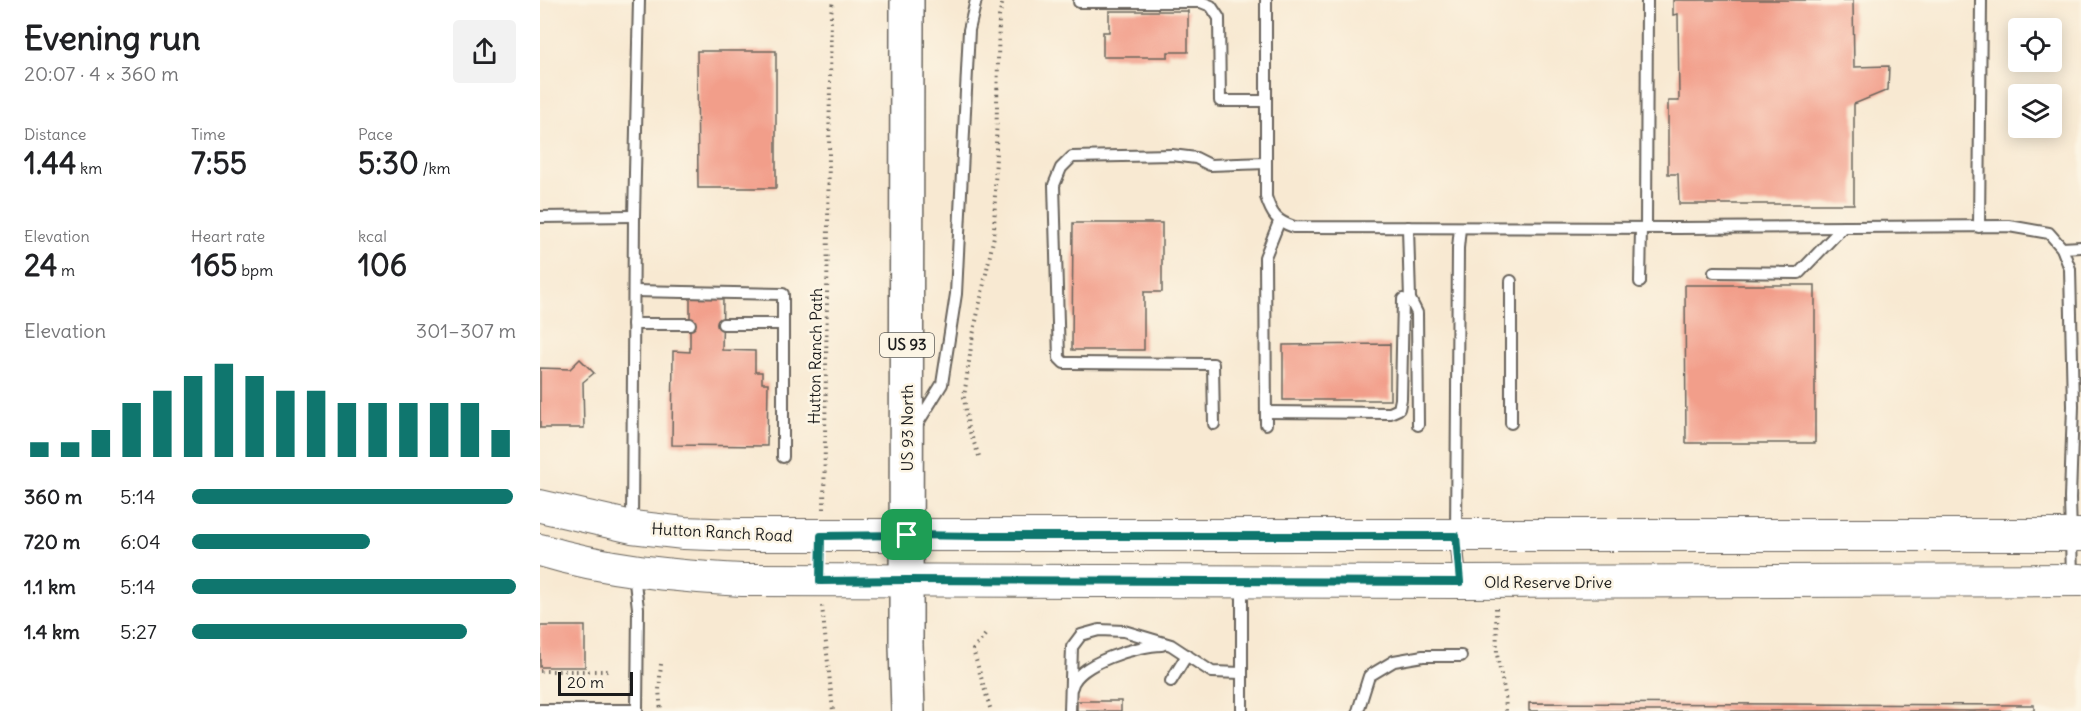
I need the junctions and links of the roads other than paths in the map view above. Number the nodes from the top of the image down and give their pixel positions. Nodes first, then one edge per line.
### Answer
1 (639, 0) edge
2 (976, 0) edge
3 (1260, 0) edge
4 (1266, 0) edge
5 (1647, 0) edge
6 (1981, 0) edge
7 (1080, 1) edge
8 (910, 8) edge
9 (1266, 101) junction
10 (1266, 163) junction
11 (540, 216) edge
12 (634, 216) junction
13 (1279, 222) junction
14 (1408, 227) junction
15 (1843, 227) junction
16 (1979, 227) junction
17 (1460, 228) junction
18 (1643, 228) junction
19 (2081, 247) edge
20 (2062, 248) junction
21 (1714, 272) dead end
22 (1511, 281) dead end
23 (1640, 282) dead end
24 (634, 291) junction
25 (1403, 299) dead end
26 (633, 324) junction
27 (690, 324) dead end
28 (723, 324) dead end
29 (782, 324) junction
30 (2077, 408) edge
31 (1266, 412) junction
32 (1511, 423) dead end
33 (1214, 424) dead end
34 (1266, 424) dead end
35 (1418, 425) dead end
36 (906, 442) junction
37 (2081, 450) edge
38 (2071, 457) junction
39 (783, 458) dead end
40 (540, 506) edge
41 (632, 527) junction
42 (907, 535) junction
43 (2076, 535) edge
44 (1456, 536) junction
45 (540, 550) edge
46 (633, 571) junction
47 (907, 580) junction
48 (2077, 580) edge
49 (1242, 582) junction
50 (1460, 582) junction
51 (1171, 645) junction
52 (1187, 655) junction
53 (1461, 656) dead end
54 (1242, 673) junction
55 (908, 676) junction
56 (1171, 681) dead end
57 (1070, 699) junction
58 (540, 710) edge
59 (898, 711) edge
60 (908, 711) edge
61 (1070, 711) edge
62 (1242, 711) edge
63 (1358, 711) edge

1 - 12 lane
2 - 36 lane
3 - 4 lane
4 - 9 lane
5 - 18 lane
6 - 16 lane
7 - 9 lane
8 - 36 main road, US 93 North / US 93
9 - 10 lane
10 - 13 lane
10 - 33 lane
11 - 12 lane
12 - 24 lane
13 - 14 lane
13 - 31 lane
14 - 17 lane
14 - 35 lane
15 - 16 lane
15 - 18 lane
15 - 21 lane
16 - 20 lane
17 - 18 lane
17 - 44 lane
18 - 23 lane
19 - 20 lane
20 - 30 lane
22 - 32 lane
24 - 26 lane
24 - 29 lane
25 - 31 lane
26 - 27 lane
26 - 41 lane
28 - 29 lane
29 - 39 lane
30 - 38 lane
31 - 34 lane
36 - 42 main road, US 93 North / US 93
37 - 38 lane
38 - 43 lane
40 - 41 main road, Hutton Ranch Road
41 - 42 main road, Hutton Ranch Road
42 - 44 main road
42 - 47 main road, US 93 North / US 93
43 - 44 main road
43 - 48 lane
44 - 50 lane
45 - 46 main road
46 - 47 main road
46 - 58 lane
47 - 49 main road, Old Reserve Drive
47 - 55 main road, US 93 North / US 93
48 - 50 main road, Old Reserve Drive
49 - 50 main road, Old Reserve Drive
49 - 54 lane
51 - 52 lane
51 - 57 lane
51 - 57 lane
52 - 54 lane
52 - 56 lane
53 - 63 lane
54 - 62 lane
55 - 59 lane
55 - 60 main road, US 93 North / US 93
57 - 61 lane

